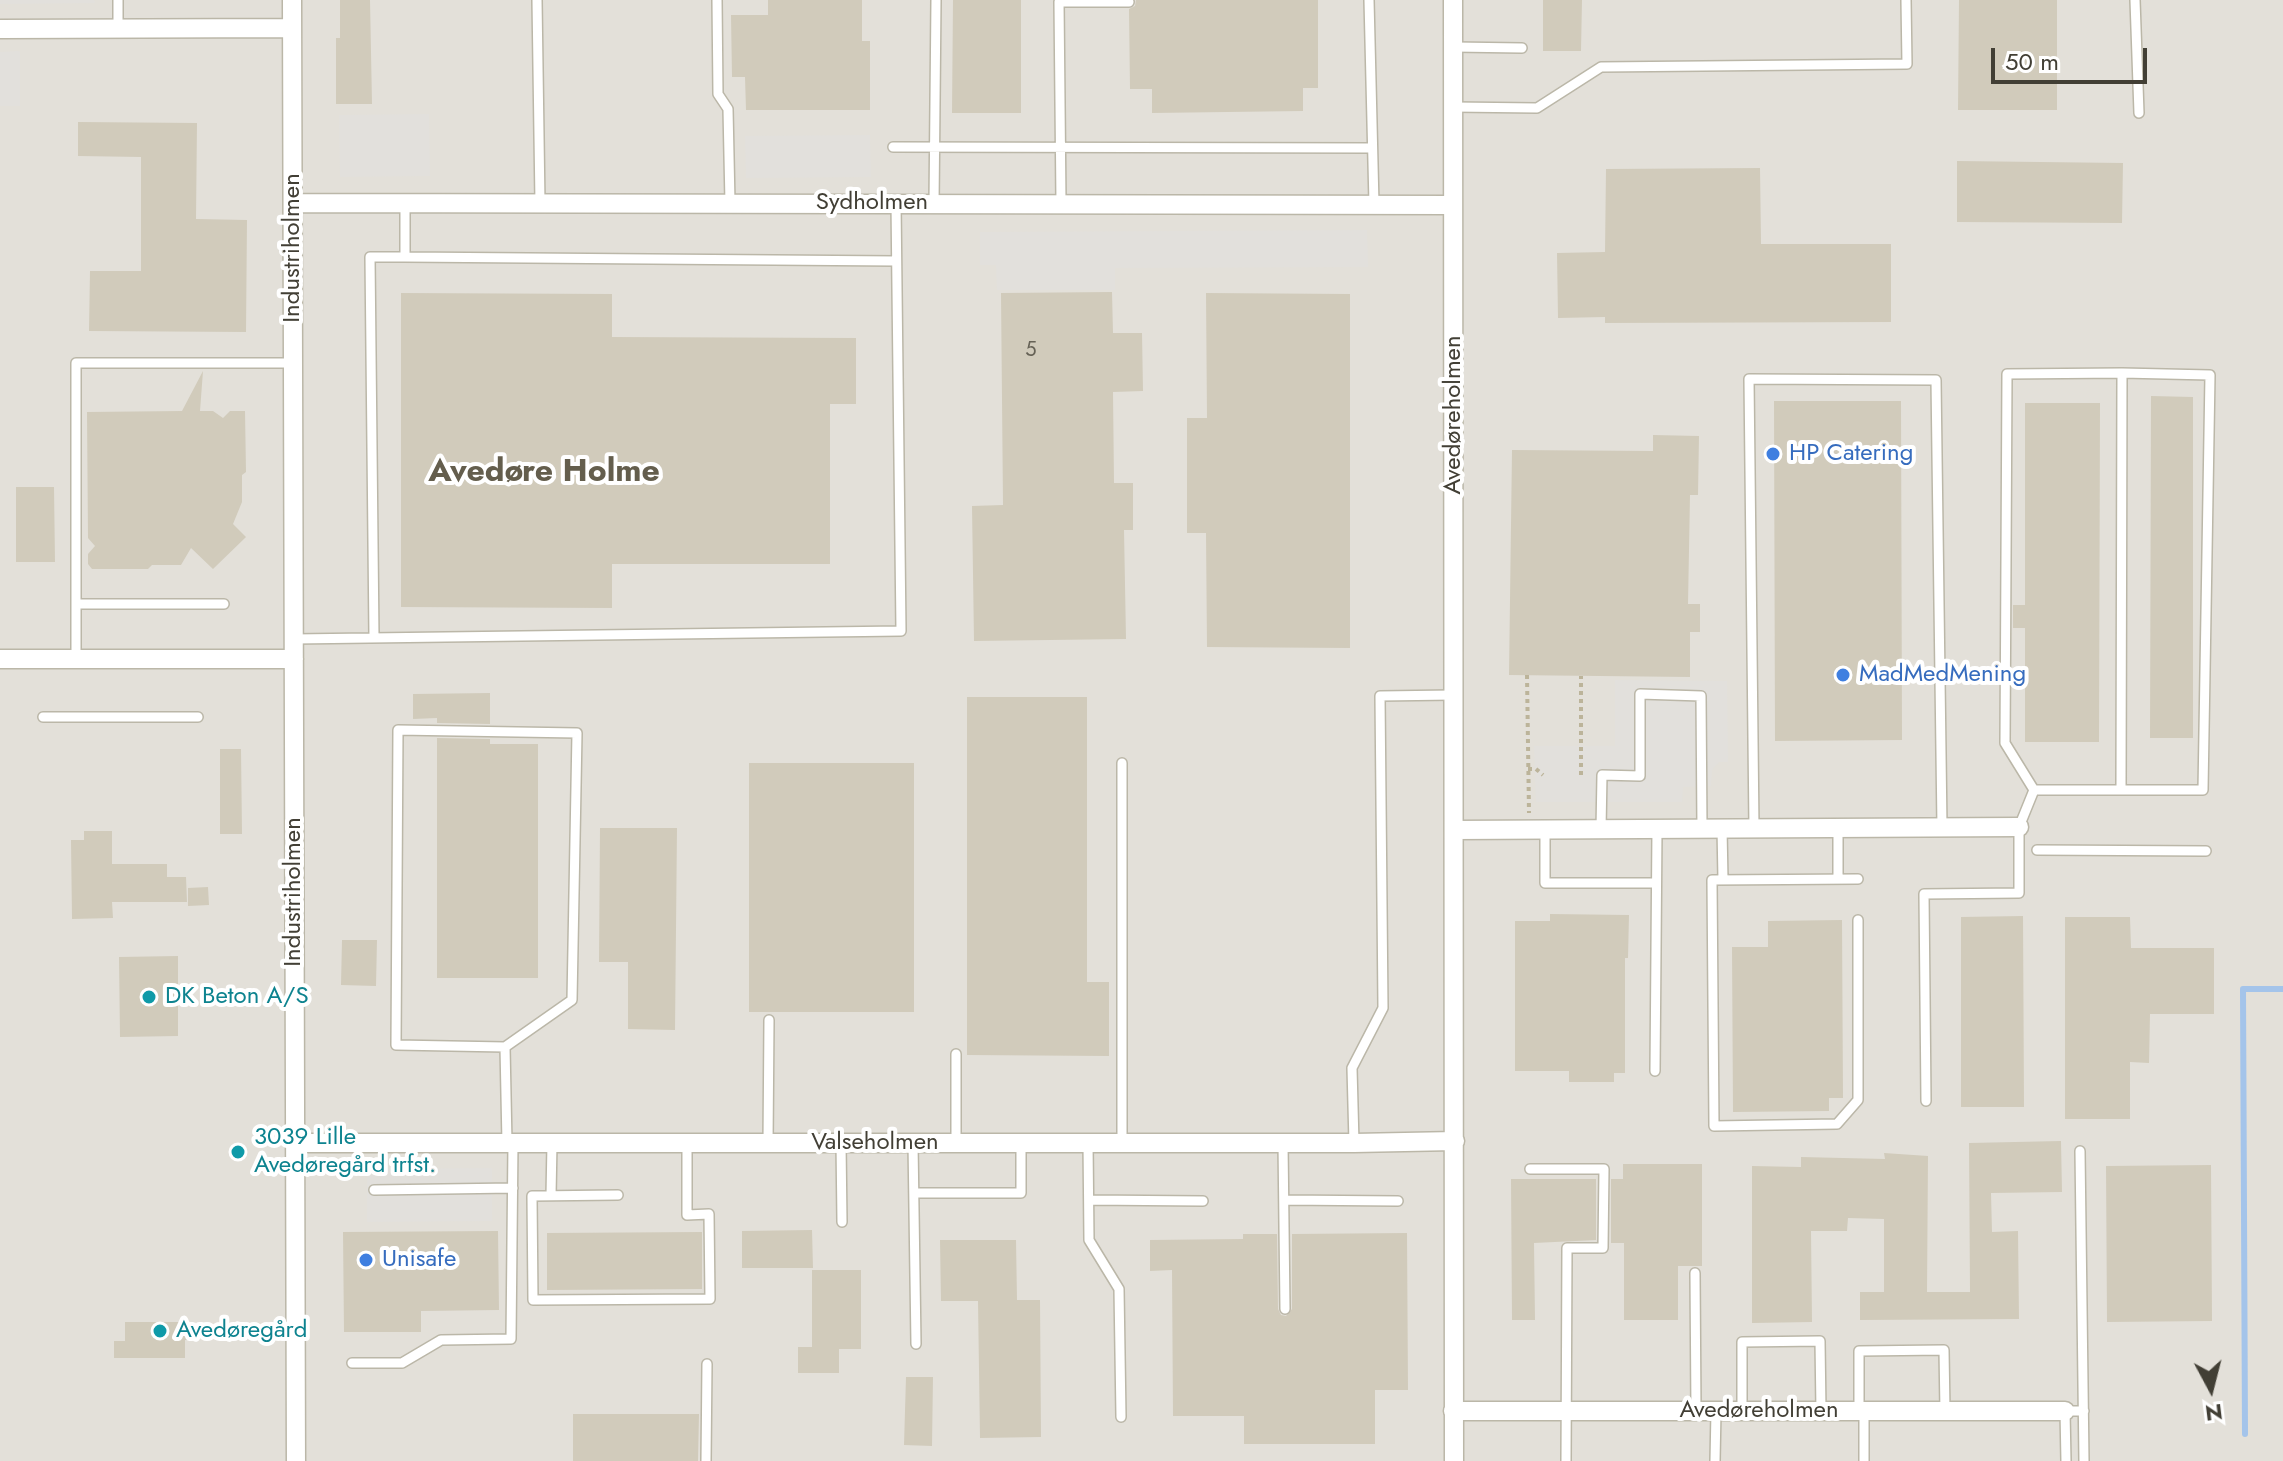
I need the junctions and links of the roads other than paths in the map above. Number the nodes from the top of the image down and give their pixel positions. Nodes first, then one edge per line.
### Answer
1 (118, 0) edge
2 (292, 0) edge
3 (537, 0) edge
4 (717, 0) edge
5 (936, 0) edge
6 (1369, 0) edge
7 (1453, 0) edge
8 (1906, 0) edge
9 (2135, 0) edge
10 (1129, 2) dead end
11 (118, 28) junction
12 (292, 28) junction
13 (0, 29) edge
14 (1454, 47) junction
15 (1522, 48) dead end
16 (1453, 107) junction
17 (2139, 113) dead end
18 (893, 147) dead end
19 (936, 147) junction
20 (1061, 147) junction
21 (1372, 148) junction
22 (293, 203) junction
23 (405, 203) junction
24 (540, 203) junction
25 (730, 203) junction
26 (896, 203) junction
27 (1061, 203) junction
28 (934, 204) junction
29 (1374, 204) junction
30 (1452, 205) junction
31 (405, 257) junction
32 (896, 261) junction
33 (293, 363) junction
34 (2122, 373) junction
35 (76, 604) junction
36 (224, 604) dead end
37 (374, 638) junction
38 (294, 639) junction
39 (0, 659) edge
40 (76, 659) junction
41 (294, 659) junction
42 (1453, 695) junction
43 (43, 717) dead end
44 (198, 717) dead end
45 (1122, 763) dead end
46 (2034, 790) junction
47 (2121, 790) junction
48 (1942, 827) junction
49 (2019, 827) junction
50 (1722, 828) junction
51 (1754, 828) junction
52 (1838, 828) junction
53 (1601, 829) junction
54 (1657, 829) junction
55 (1702, 829) junction
56 (1454, 830) junction
57 (1537, 830) junction
58 (2037, 850) dead end
59 (2206, 851) dead end
60 (1838, 879) junction
61 (1858, 879) dead end
62 (1723, 880) junction
63 (1656, 883) junction
64 (1858, 920) dead end
65 (769, 1020) dead end
66 (505, 1047) junction
67 (956, 1054) dead end
68 (1655, 1071) dead end
69 (1926, 1101) dead end
70 (1455, 1141) junction
71 (295, 1143) junction
72 (510, 1143) junction
73 (552, 1143) junction
74 (687, 1143) junction
75 (768, 1143) junction
76 (841, 1143) junction
77 (913, 1143) junction
78 (956, 1143) junction
79 (1021, 1143) junction
80 (1088, 1143) junction
81 (1122, 1143) junction
82 (1283, 1143) junction
83 (1354, 1143) junction
84 (2080, 1151) dead end
85 (1530, 1169) dead end
86 (513, 1188) junction
87 (374, 1190) dead end
88 (914, 1193) junction
89 (618, 1195) dead end
90 (551, 1196) junction
91 (1089, 1200) junction
92 (1284, 1200) junction
93 (1203, 1201) dead end
94 (1398, 1201) dead end
95 (842, 1222) dead end
96 (1695, 1273) dead end
97 (1285, 1309) dead end
98 (916, 1344) dead end
99 (352, 1363) dead end
100 (707, 1364) dead end
101 (1453, 1411) junction
102 (1566, 1411) junction
103 (1696, 1411) junction
104 (1716, 1411) junction
105 (1742, 1411) junction
106 (1821, 1411) junction
107 (1861, 1411) junction
108 (1945, 1411) junction
109 (2065, 1411) junction
110 (2084, 1411) junction
111 (1121, 1417) dead end
112 (296, 1461) edge
113 (706, 1461) edge
114 (1454, 1461) edge
115 (1566, 1461) edge
116 (1715, 1461) edge
117 (1864, 1461) edge
118 (2066, 1461) edge
119 (2084, 1461) edge

1 - 11 lane
2 - 12 street, Industriholmen
3 - 24 lane
4 - 25 lane
5 - 19 lane
6 - 21 lane
7 - 14 street, Avedøreholmen
8 - 16 lane
9 - 17 lane
10 - 20 lane
11 - 12 street
11 - 13 street
12 - 22 street, Industriholmen
14 - 15 lane
14 - 16 street, Avedøreholmen
16 - 30 street, Avedøreholmen
18 - 19 lane
19 - 20 lane
19 - 28 lane
20 - 21 lane
20 - 27 lane
21 - 29 lane
22 - 23 street, Sydholmen
22 - 33 street, Industriholmen
23 - 24 street, Sydholmen
23 - 31 lane
24 - 25 street, Sydholmen
25 - 26 street, Sydholmen
26 - 28 street, Sydholmen
26 - 32 lane
27 - 28 street, Sydholmen
27 - 29 street, Sydholmen
29 - 30 street, Sydholmen
30 - 42 street, Avedøreholmen
31 - 32 lane
31 - 37 lane
32 - 37 lane
33 - 35 lane
33 - 38 street, Industriholmen
34 - 46 lane
34 - 47 lane
34 - 47 lane
35 - 36 lane
35 - 40 lane
37 - 38 lane
38 - 41 street, Industriholmen
39 - 40 street
40 - 41 street
41 - 71 street, Industriholmen
42 - 56 street, Avedøreholmen
42 - 83 lane
43 - 44 lane
45 - 81 lane
46 - 47 lane
46 - 49 lane
48 - 49 street
48 - 51 lane
48 - 52 street
49 - 69 lane
50 - 51 street
50 - 55 street
50 - 62 lane
51 - 52 street
52 - 60 lane
53 - 54 street
53 - 55 lane
53 - 57 street
54 - 55 street
54 - 63 lane
56 - 57 street
56 - 70 street, Avedøreholmen
57 - 63 lane
58 - 59 lane
60 - 61 lane
60 - 62 lane
62 - 64 lane
63 - 68 lane
65 - 75 lane
66 - 66 lane
66 - 72 lane
67 - 78 lane
70 - 83 street, Valseholmen
70 - 101 street, Avedøreholmen
71 - 72 street, Valseholmen
71 - 112 street, Industriholmen
72 - 73 street, Valseholmen
72 - 86 lane
73 - 74 street, Valseholmen
73 - 90 lane
74 - 75 street, Valseholmen
74 - 90 lane
75 - 76 street, Valseholmen
76 - 77 street, Valseholmen
76 - 95 lane
77 - 78 street, Valseholmen
77 - 88 lane
78 - 79 street, Valseholmen
79 - 80 street, Valseholmen
79 - 88 lane
80 - 81 street, Valseholmen
80 - 91 lane
81 - 82 street, Valseholmen
82 - 83 street, Valseholmen
82 - 92 lane
84 - 110 lane
85 - 102 lane
86 - 87 lane
86 - 99 lane
88 - 98 lane
89 - 90 lane
91 - 93 lane
91 - 111 lane
92 - 94 lane
92 - 97 lane
96 - 103 lane
100 - 113 lane
101 - 102 street, Avedøreholmen
101 - 114 street, Avedøreholmen
102 - 103 street, Avedøreholmen
102 - 115 lane
103 - 104 street, Avedøreholmen
104 - 105 street, Avedøreholmen
104 - 116 lane
105 - 106 street, Avedøreholmen
105 - 106 lane
106 - 107 street, Avedøreholmen
107 - 108 street, Avedøreholmen
107 - 108 lane
107 - 117 lane
108 - 109 street, Avedøreholmen
109 - 110 lane
109 - 118 lane
110 - 119 lane

